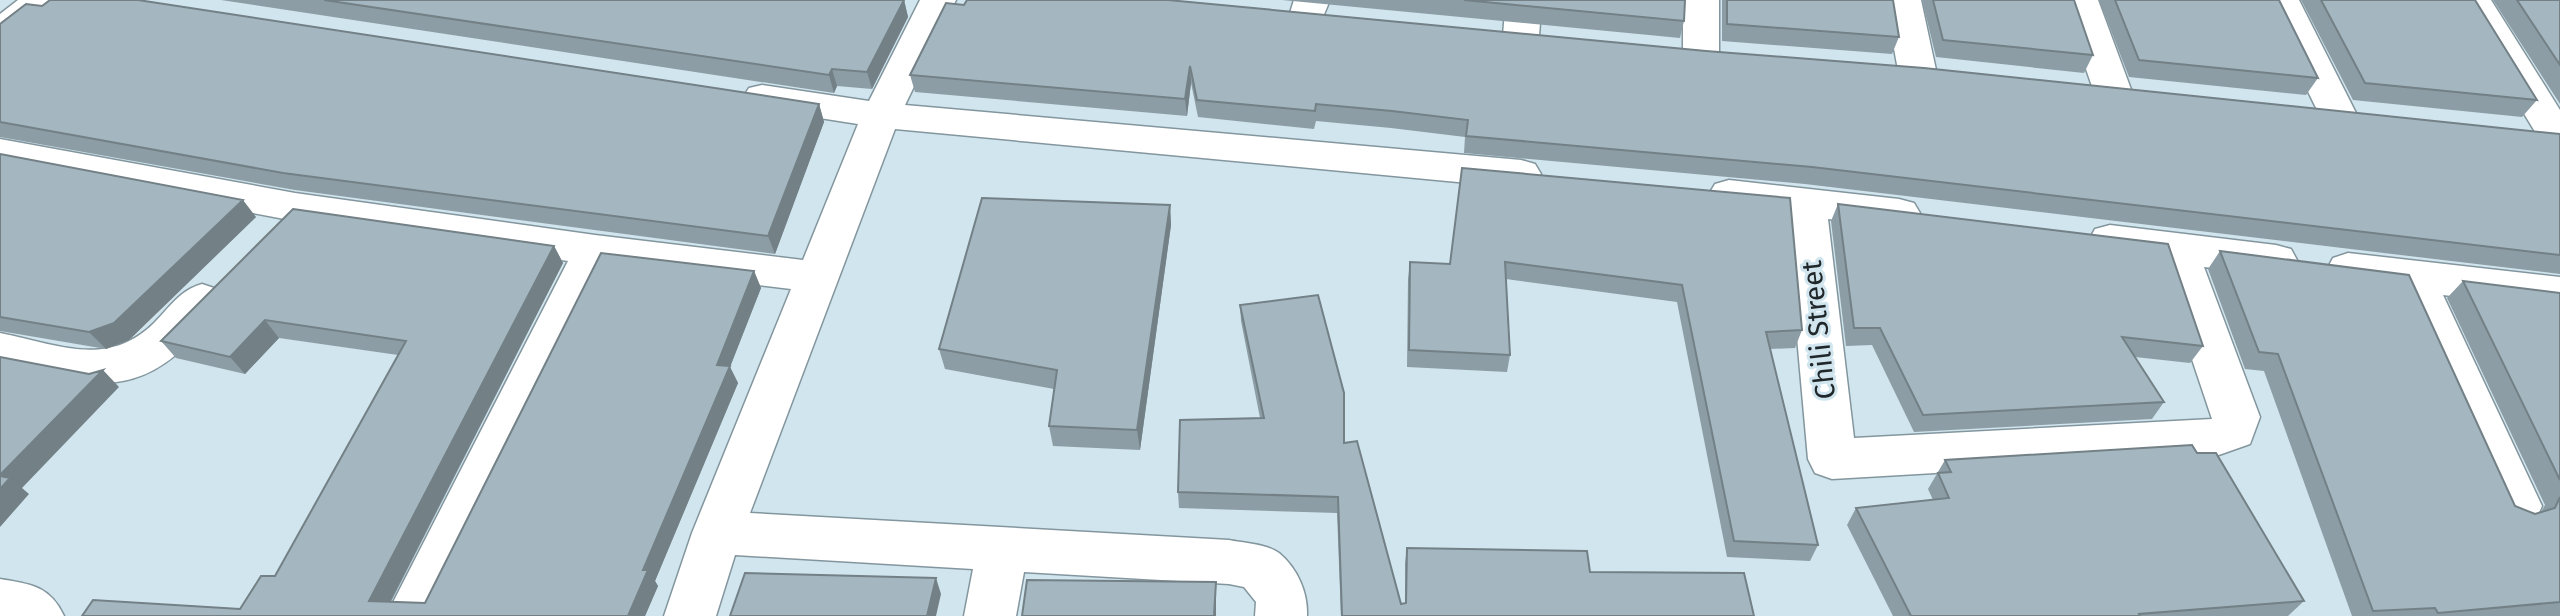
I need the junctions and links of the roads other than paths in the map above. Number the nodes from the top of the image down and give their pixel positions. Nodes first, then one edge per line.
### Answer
1 (41, 0) edge
2 (938, 0) edge
3 (1701, 0) edge
4 (1903, 0) edge
5 (2080, 0) edge
6 (2281, 0) edge
7 (2473, 0) edge
8 (0, 31) edge
9 (1701, 54) edge
10 (1917, 71) edge
11 (724, 91) edge
12 (2113, 92) edge
13 (2292, 108) edge
14 (881, 115) junction
15 (2509, 131) edge
16 (2558, 136) edge
17 (0, 152) edge
18 (1554, 178) edge
19 (1695, 191) edge
20 (1805, 201) junction
21 (295, 207) junction
22 (1928, 216) edge
23 (2067, 234) edge
24 (263, 239) edge
25 (2176, 248) junction
26 (595, 250) junction
27 (232, 271) edge
28 (2412, 276) junction
29 (818, 277) junction
30 (2560, 293) edge
31 (0, 350) edge
32 (2517, 506) edge
33 (717, 533) junction
34 (1002, 551) junction
35 (0, 602) edge
36 (38, 616) edge
37 (412, 616) edge
38 (690, 616) edge
39 (990, 616) edge
40 (1281, 616) edge

1 - 8 street
2 - 14 street
3 - 9 street
4 - 10 street
5 - 12 street
6 - 13 street
7 - 16 street
11 - 14 street
14 - 18 street
14 - 29 street
15 - 16 street
17 - 21 street
19 - 20 street
20 - 22 street
20 - 25 street, Chili Street
21 - 24 street
21 - 26 street
23 - 25 street
25 - 28 street
26 - 29 street
26 - 37 street
27 - 31 street
28 - 30 street
28 - 32 street
29 - 33 street
33 - 34 street
33 - 38 street
34 - 39 street
34 - 40 street
35 - 36 street

